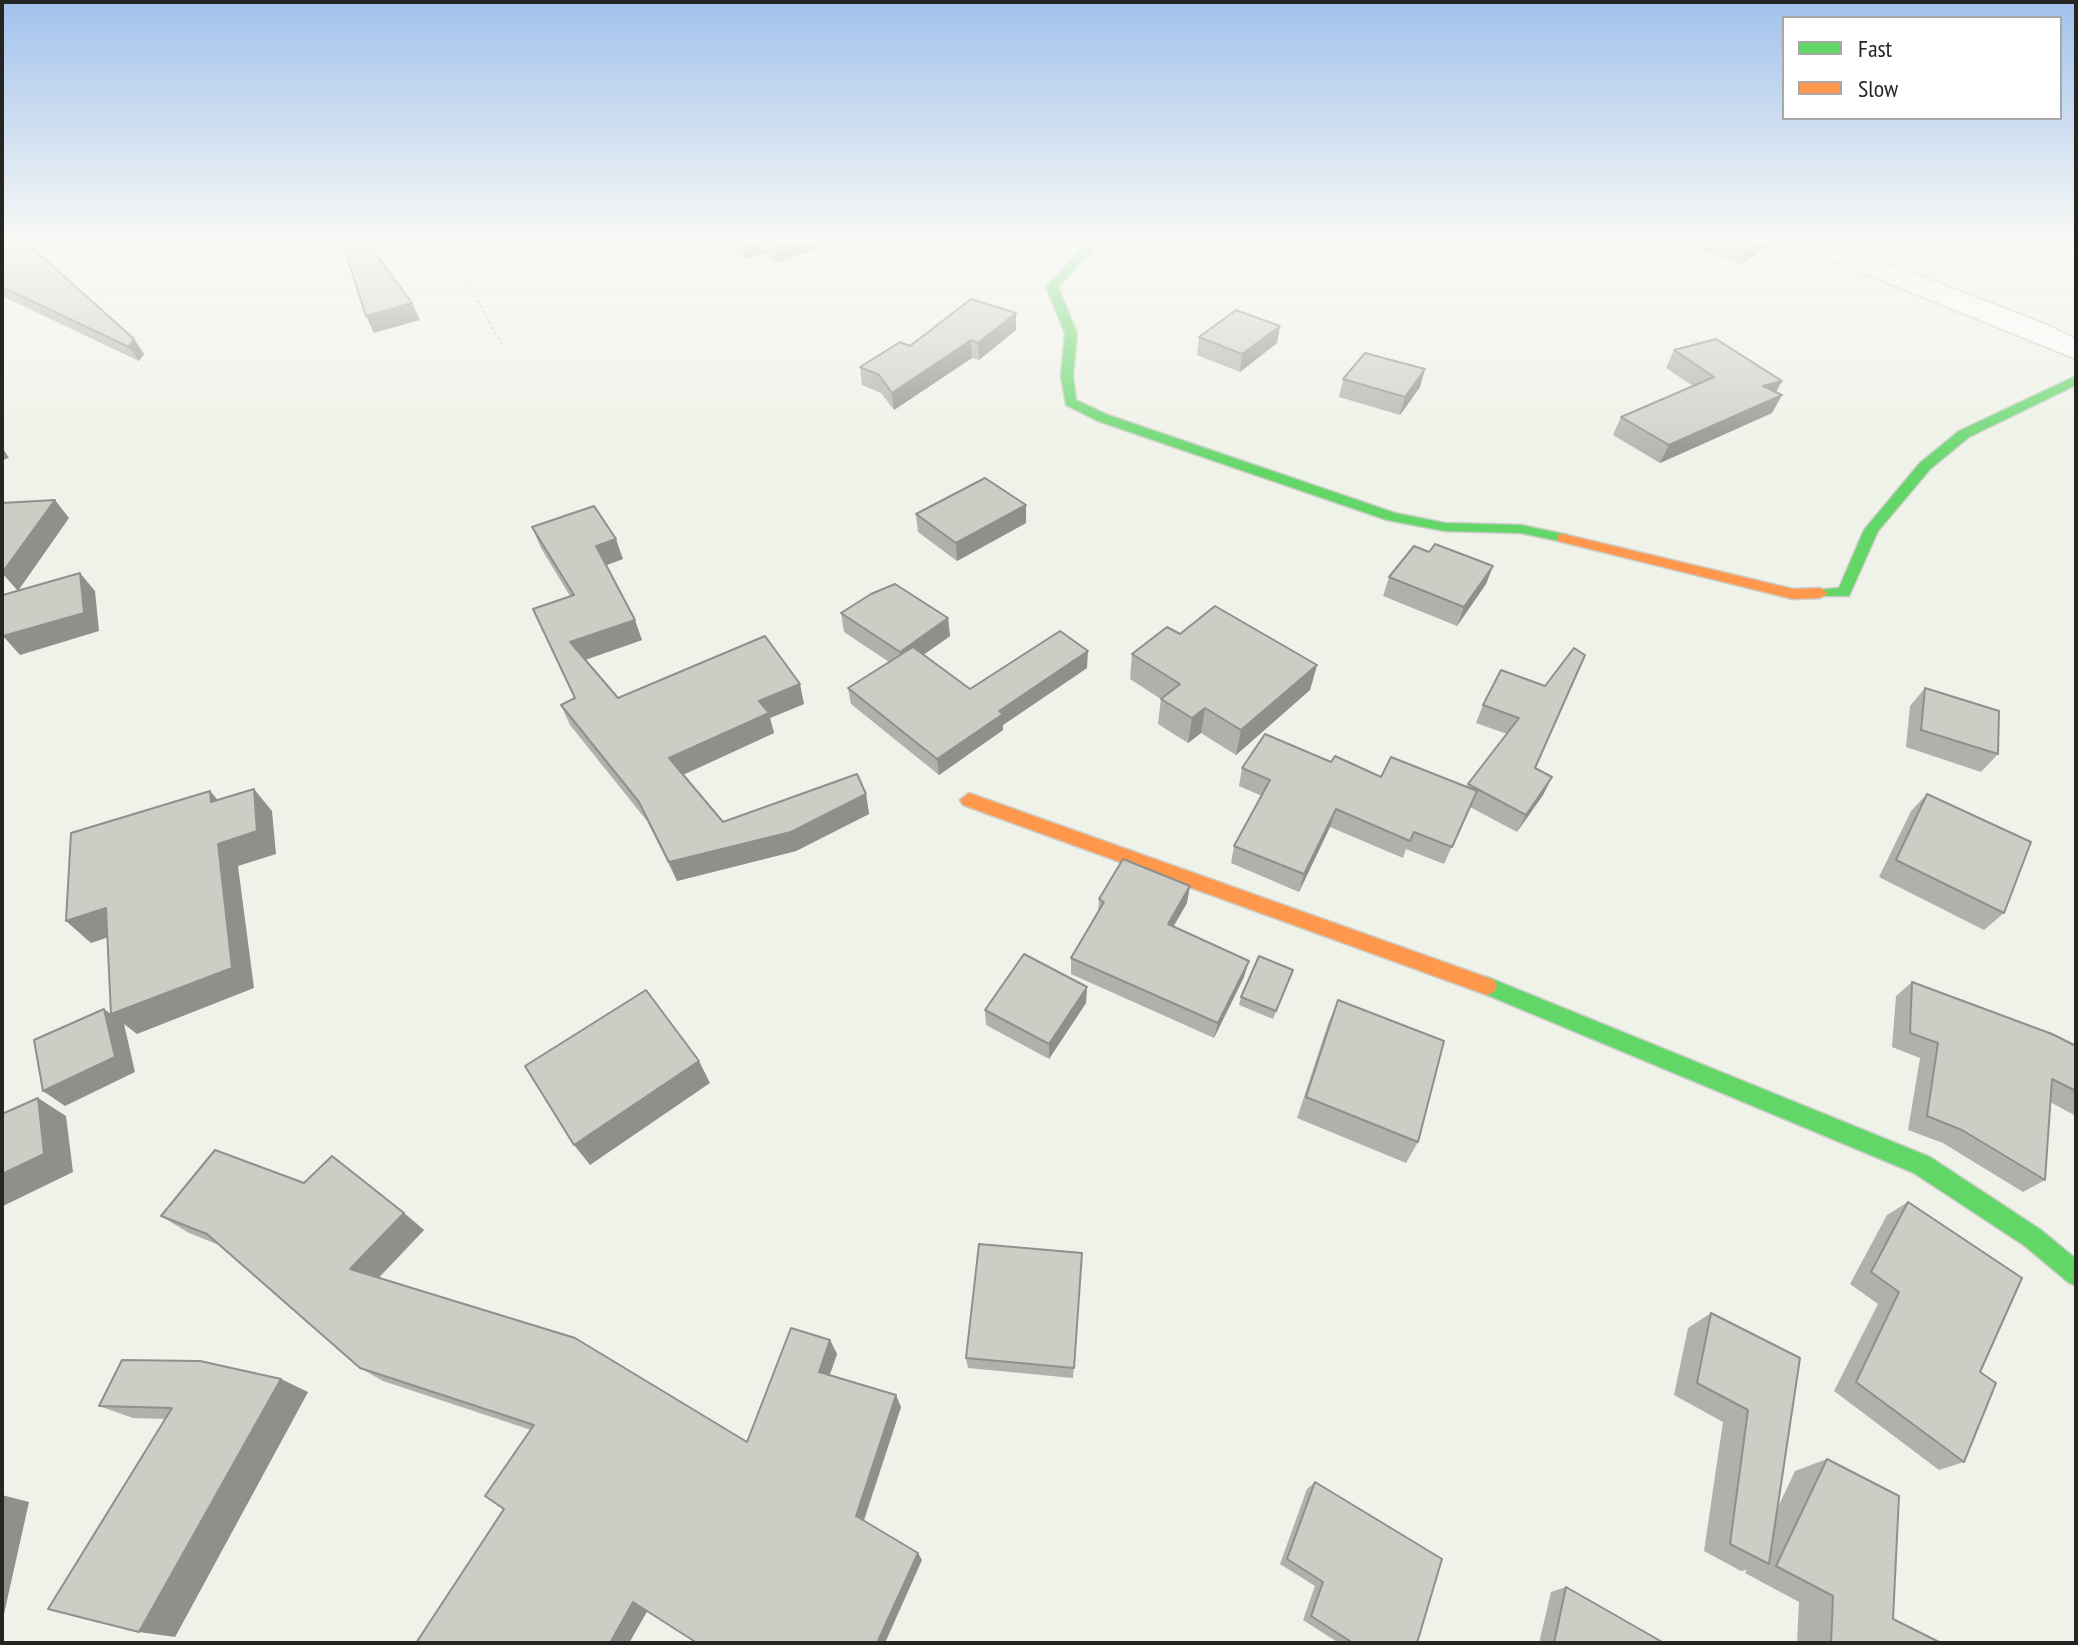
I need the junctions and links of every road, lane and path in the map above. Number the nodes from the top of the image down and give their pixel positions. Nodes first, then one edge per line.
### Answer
1 (488, 319) edge
2 (1065, 319) edge
3 (2006, 319) edge
4 (502, 345) dead end
5 (2076, 350) edge
6 (2076, 380) edge
7 (969, 800) dead end
8 (2076, 1274) edge

1 - 4 path
2 - 6 street
3 - 5 street
7 - 8 street

